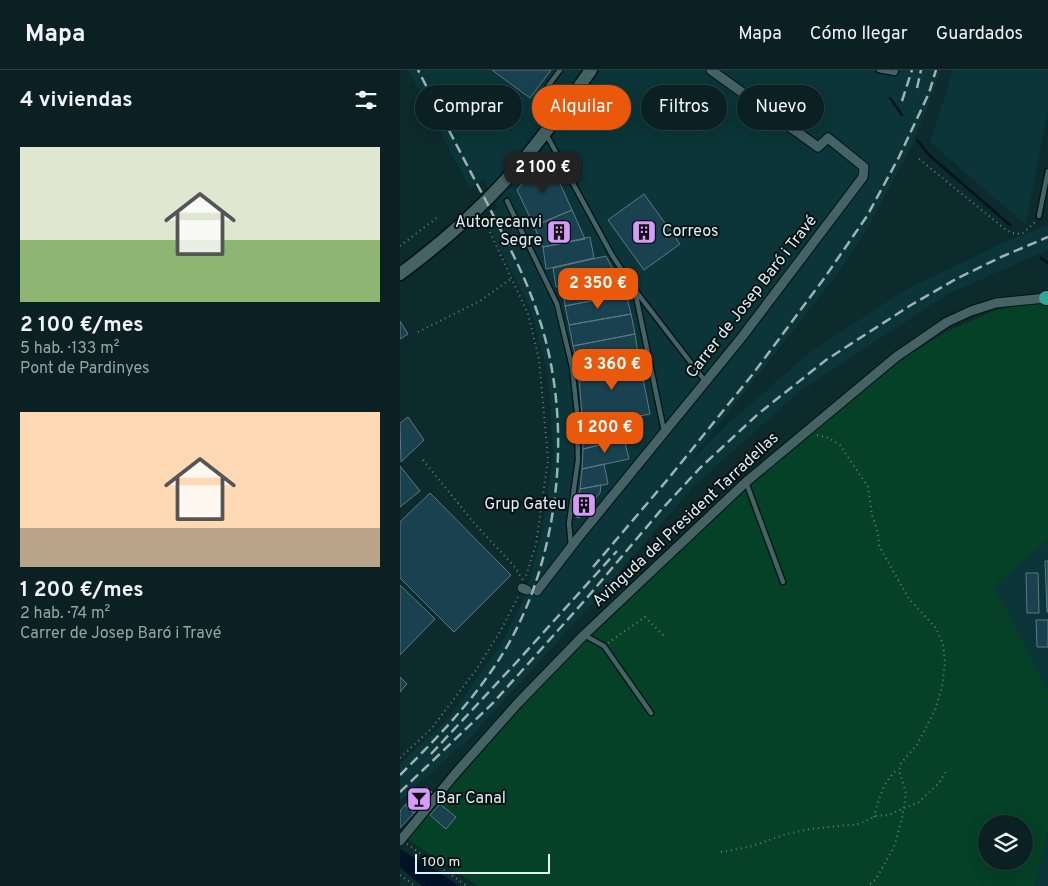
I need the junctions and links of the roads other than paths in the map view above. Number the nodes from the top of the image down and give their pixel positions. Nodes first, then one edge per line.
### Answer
1 (560, 70) edge
2 (591, 70) edge
3 (711, 70) edge
4 (879, 70) edge
5 (896, 70) edge
6 (549, 85) edge
7 (545, 132) junction
8 (1048, 171) edge
9 (507, 200) dead end
10 (1039, 216) road end
11 (400, 274) edge
12 (635, 290) junction
13 (1047, 298) edge
14 (705, 381) junction
15 (664, 431) junction
16 (746, 482) junction
17 (571, 548) junction
18 (783, 582) dead end
19 (538, 591) dead end
20 (584, 635) junction
21 (651, 713) dead end
22 (401, 841) edge

1 - 6 lane
2 - 7 main road
3 - 14 street, Carrer de Josep Baró i Travé
4 - 5 lane
7 - 11 main road
7 - 12 lane
8 - 10 lane
9 - 17 lane
12 - 14 lane
12 - 15 lane
13 - 16 street, Avinguda del President Tarradellas
14 - 15 street, Carrer de Josep Baró i Travé
15 - 17 street, Carrer de Josep Baró i Travé
16 - 18 lane
16 - 20 street, Avinguda del President Tarradellas
17 - 19 street, Carrer de Josep Baró i Travé
20 - 21 lane
20 - 22 street, Avinguda del President Tarradellas

